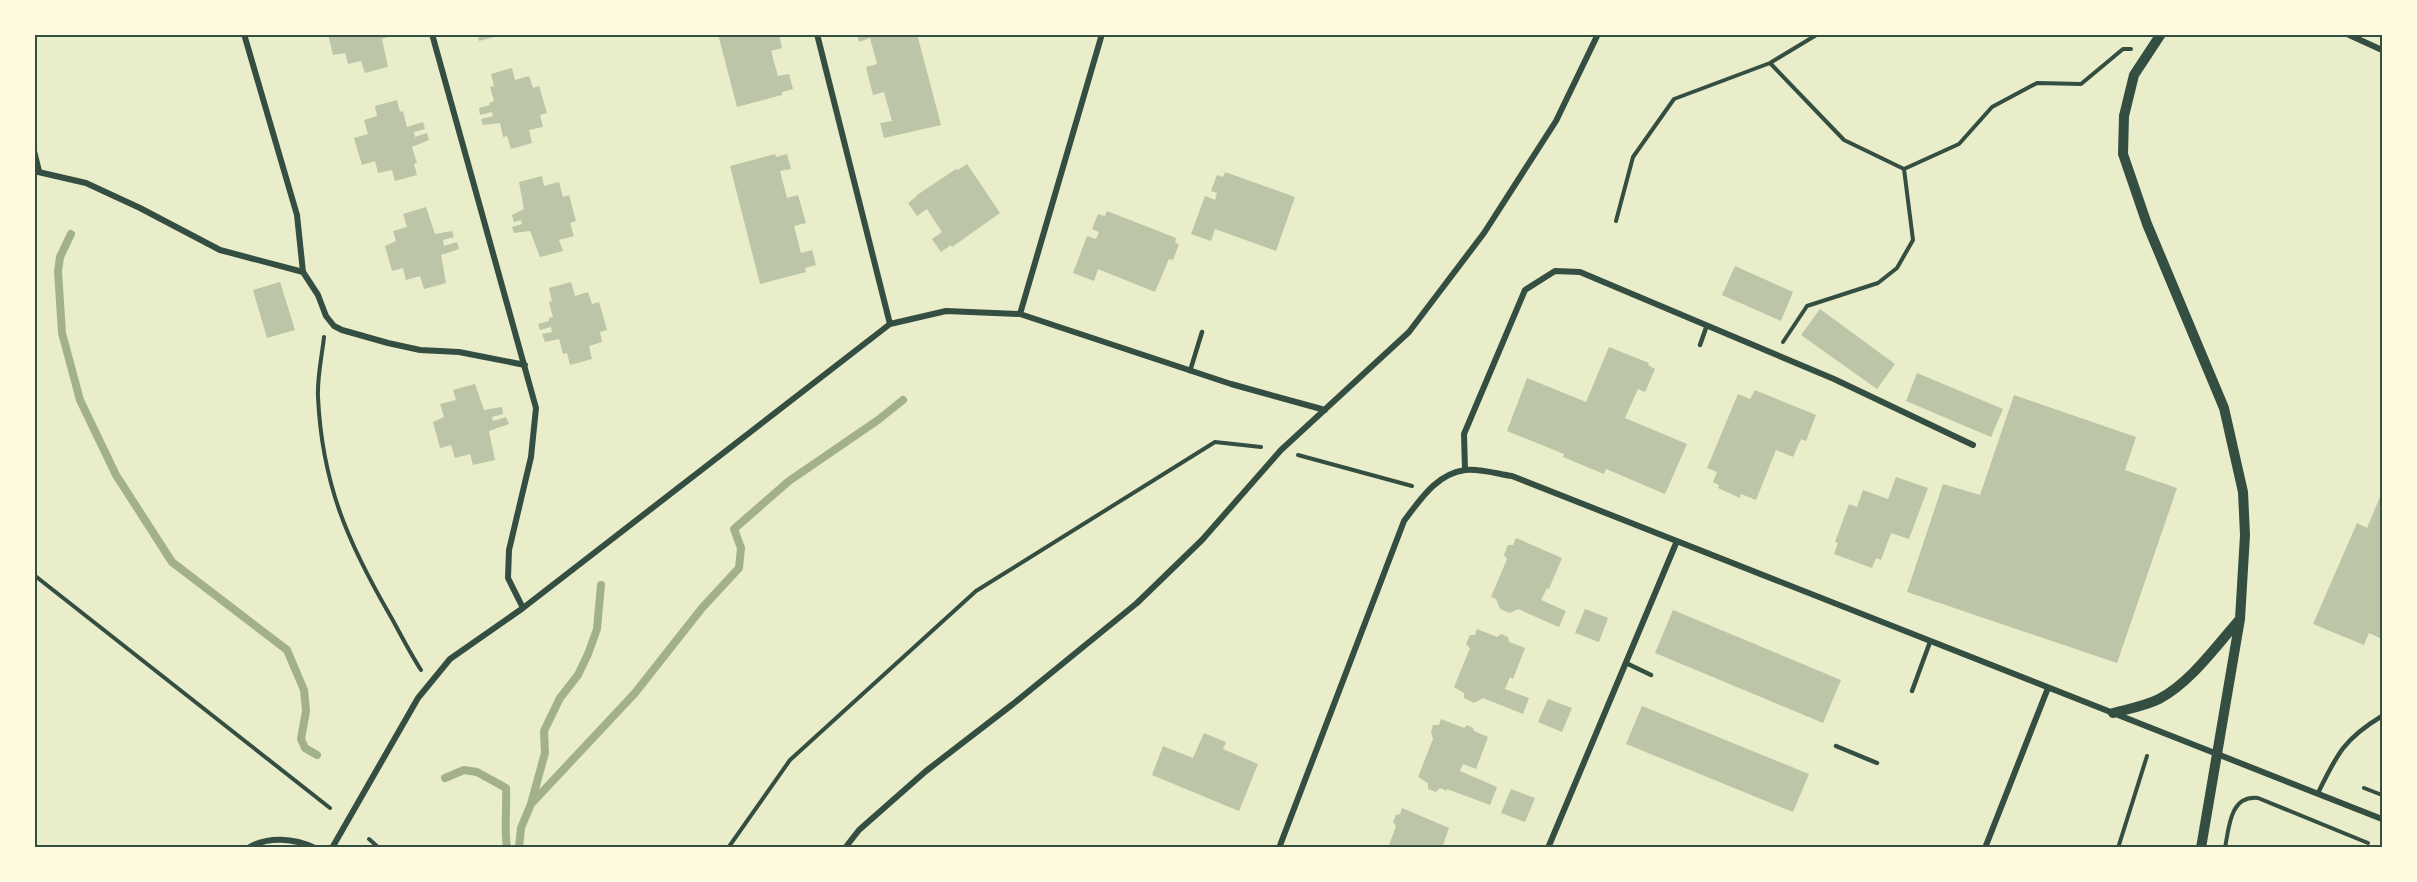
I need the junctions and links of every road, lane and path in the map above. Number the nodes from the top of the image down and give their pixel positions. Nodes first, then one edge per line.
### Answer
1 (244, 34) edge
2 (432, 34) edge
3 (816, 34) edge
4 (1102, 34) edge
5 (1598, 34) edge
6 (1818, 34) edge
7 (2161, 34) edge
8 (2347, 34) edge
9 (2150, 49) junction
10 (2382, 50) edge
11 (1770, 63) junction
12 (35, 152) edge
13 (1904, 169) junction
14 (37, 171) edge
15 (1616, 221) dead end
16 (303, 272) junction
17 (1020, 314) junction
18 (326, 316) junction
19 (890, 324) junction
20 (1707, 325) junction
21 (1202, 332) dead end
22 (1700, 345) dead end
23 (1776, 354) junction
24 (525, 364) junction
25 (1190, 371) junction
26 (1325, 410) junction
27 (1973, 445) dead end
28 (1281, 450) junction
29 (1466, 470) junction
30 (1428, 490) junction
31 (1677, 541) junction
32 (34, 575) edge
33 (523, 608) junction
34 (2240, 619) junction
35 (1930, 642) junction
36 (1626, 663) junction
37 (1650, 675) dead end
38 (429, 683) junction
39 (2048, 688) junction
40 (1912, 691) dead end
41 (2113, 713) junction
42 (2382, 716) edge
43 (1836, 746) dead end
44 (2217, 752) junction
45 (2147, 756) dead end
46 (1876, 764) dead end
47 (2364, 788) dead end
48 (2318, 793) junction
49 (2382, 795) edge
50 (330, 808) dead end
51 (2382, 819) edge
52 (369, 839) dead end
53 (2368, 843) dead end
54 (248, 848) edge
55 (315, 848) edge
56 (332, 848) edge
57 (379, 848) edge
58 (728, 848) edge
59 (845, 848) edge
60 (1279, 848) edge
61 (1548, 848) edge
62 (1985, 848) edge
63 (2118, 848) edge
64 (2201, 848) edge
65 (2225, 848) edge

1 - 16 street
2 - 24 street
3 - 19 street
4 - 17 street
5 - 26 street
6 - 11 path
7 - 9 street
8 - 10 street
9 - 13 path
9 - 34 street
11 - 13 path
11 - 15 path
12 - 14 lane
13 - 23 path
14 - 16 street
16 - 18 street
17 - 19 street
17 - 25 street
18 - 24 street
18 - 38 path
19 - 33 street
20 - 22 lane
20 - 23 street
20 - 29 street
21 - 25 lane
23 - 27 street
24 - 33 street
25 - 26 street
26 - 28 street
28 - 30 path
28 - 58 path
28 - 59 street
29 - 30 street
29 - 31 street
30 - 60 street
31 - 35 street
31 - 36 street
32 - 50 path
33 - 38 street
34 - 41 street
34 - 44 street
35 - 39 street
35 - 40 lane
36 - 37 lane
36 - 61 street
38 - 56 street
39 - 41 street
39 - 62 street
41 - 44 street
42 - 48 lane
43 - 46 lane
44 - 48 street
44 - 64 street
45 - 63 path
47 - 49 path
48 - 51 street
52 - 57 path
53 - 65 path
54 - 55 street

